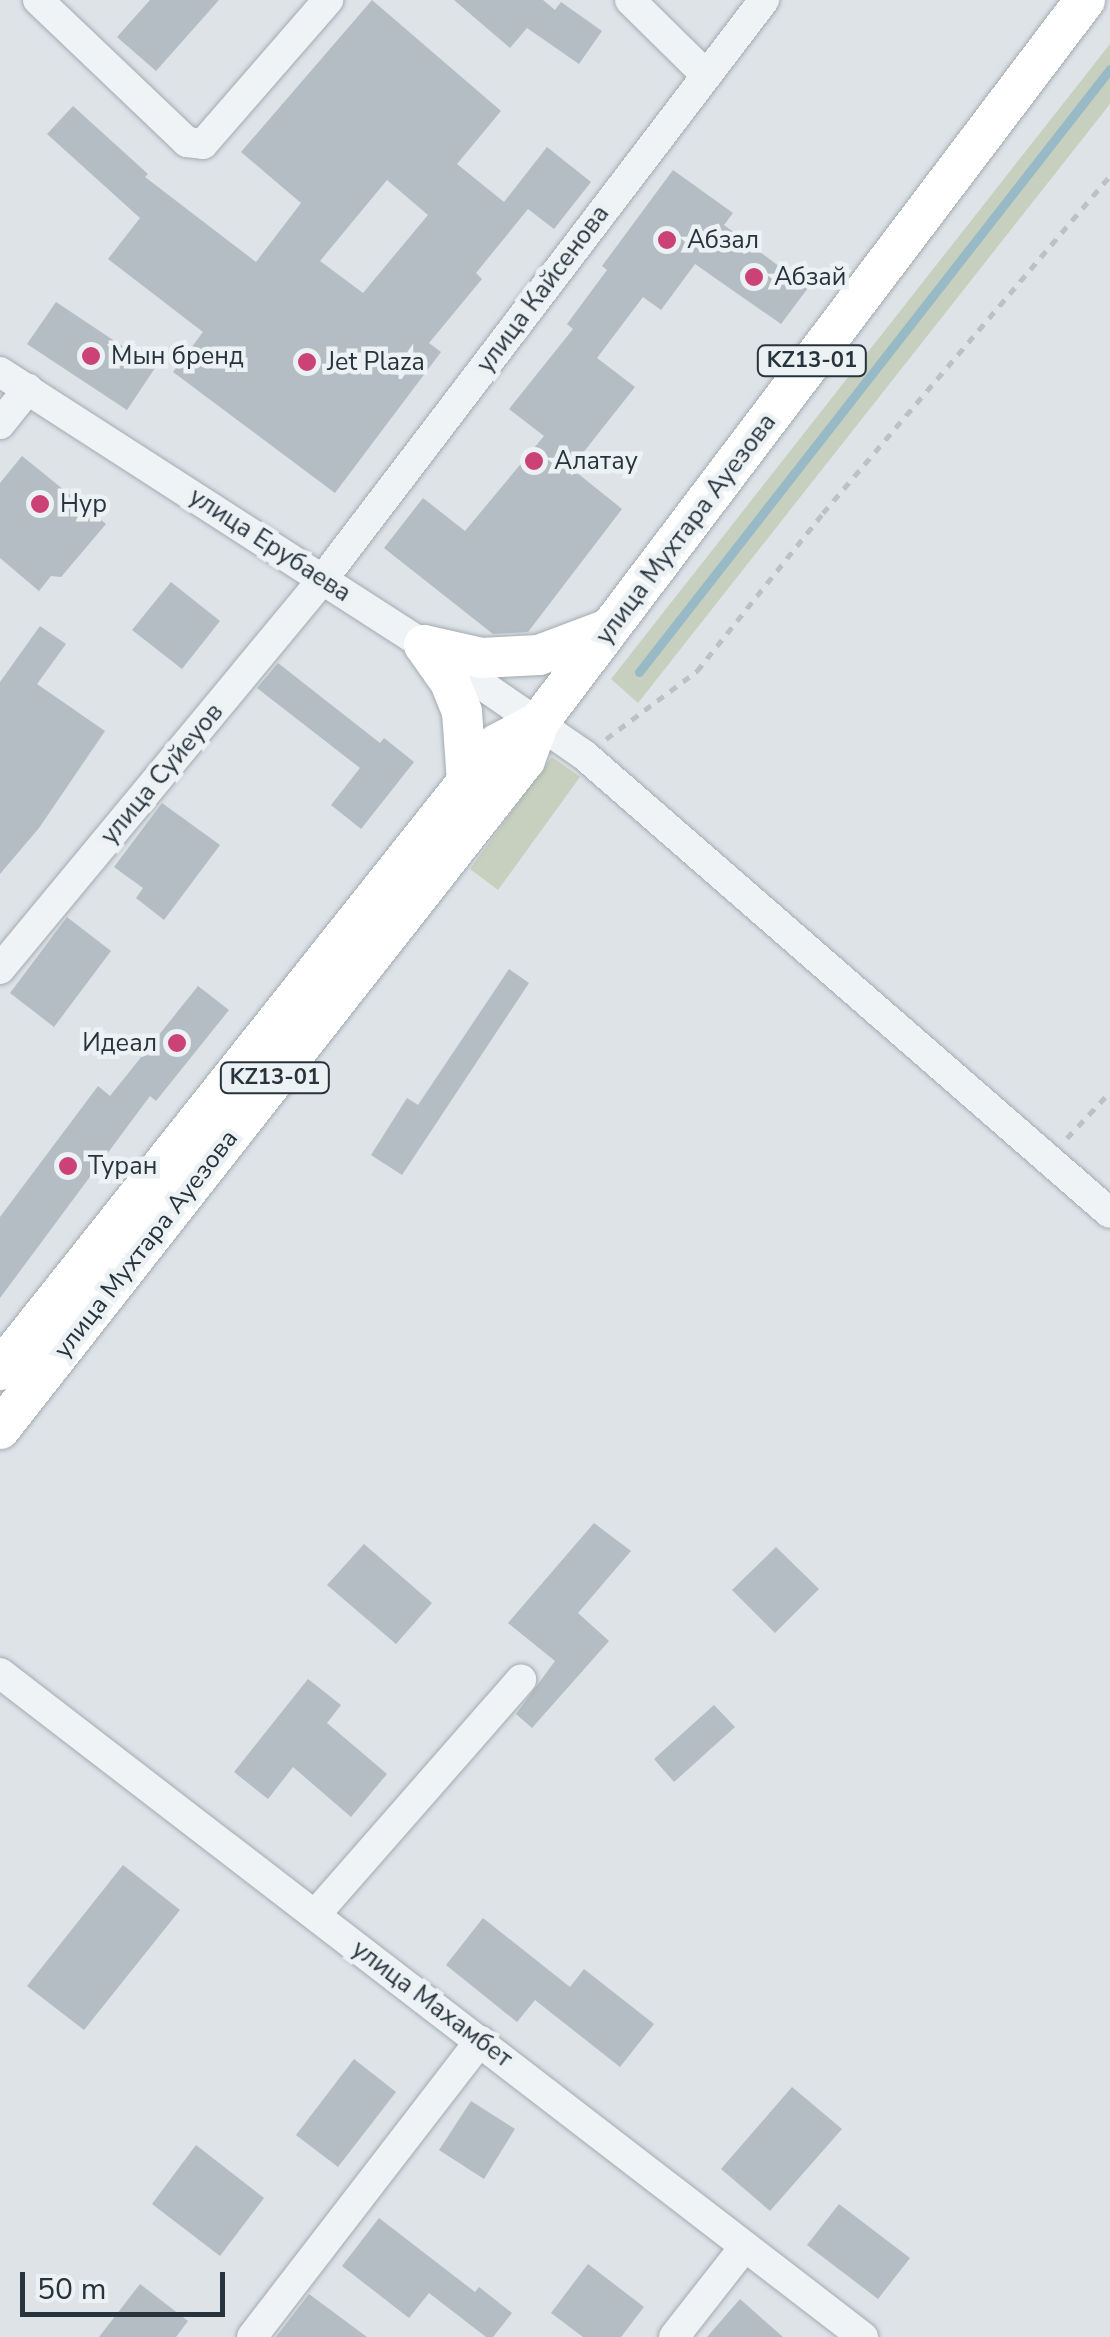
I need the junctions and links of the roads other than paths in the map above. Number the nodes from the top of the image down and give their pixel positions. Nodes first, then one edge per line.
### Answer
1 (38, 0) edge
2 (328, 0) edge
3 (630, 0) edge
4 (764, 0) edge
5 (1085, 0) edge
6 (705, 74) junction
7 (0, 372) edge
8 (28, 390) junction
9 (0, 424) edge
10 (323, 580) junction
11 (612, 627) junction
12 (424, 644) junction
13 (539, 722) junction
14 (467, 781) junction
15 (0, 969) edge
16 (1110, 1213) edge
17 (0, 1370) edge
18 (0, 1429) edge
19 (0, 1673) edge
20 (522, 1680) dead end
21 (314, 1915) junction
22 (480, 2041) junction
23 (745, 2246) junction
24 (252, 2337) edge
25 (674, 2337) edge
26 (862, 2337) edge

1 - 2 street
3 - 6 street
4 - 6 street, улица Кайсенова
5 - 11 main road, улица Мухтара Ауезова / KZ13-01
6 - 10 street, улица Кайсенова
7 - 8 street, улица Ерубаева
8 - 9 street
8 - 10 street, улица Ерубаева
10 - 12 street, улица Ерубаева
10 - 15 street, улица Суйеуов
11 - 12 main road
11 - 13 main road, улица Мухтара Ауезова / KZ13-01
12 - 13 street, улица Ерубаева
12 - 14 main road
13 - 14 main road, улица Мухтара Ауезова / KZ13-01
13 - 16 street, улица Ерубаева
13 - 18 main road, улица Мухтара Ауезова / KZ13-01
14 - 17 main road, улица Мухтара Ауезова / KZ13-01
19 - 21 street, улица Махамбет
20 - 21 street
21 - 22 street, улица Махамбет
22 - 23 street, улица Махамбет
22 - 24 street
23 - 25 street
23 - 26 street, улица Махамбет

